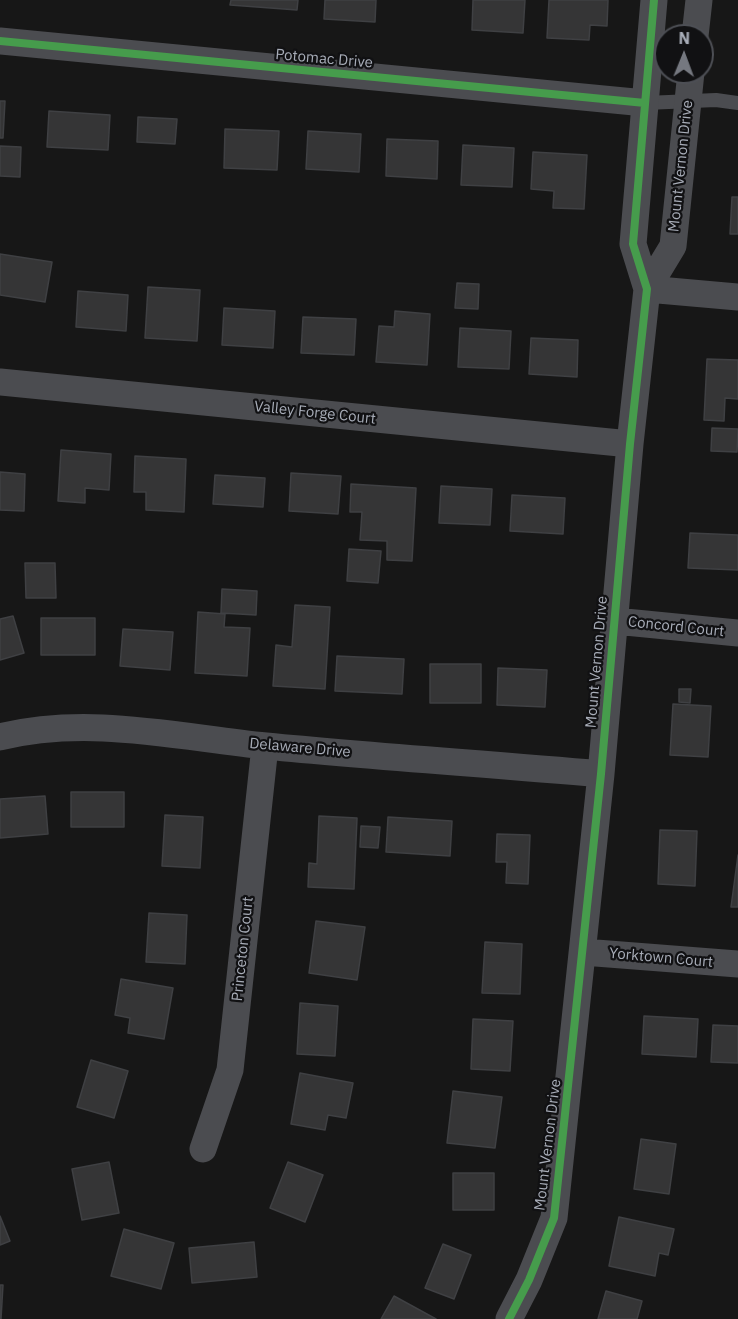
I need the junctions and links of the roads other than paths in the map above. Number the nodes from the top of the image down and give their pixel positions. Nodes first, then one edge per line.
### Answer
1 (654, 0) edge
2 (699, 0) edge
3 (696, 24) edge
4 (0, 42) edge
5 (690, 84) edge
6 (688, 101) junction
7 (645, 103) junction
8 (738, 103) edge
9 (647, 289) junction
10 (738, 297) edge
11 (0, 382) edge
12 (630, 444) junction
13 (615, 621) junction
14 (738, 633) edge
15 (0, 737) edge
16 (265, 746) junction
17 (601, 774) junction
18 (583, 952) junction
19 (738, 964) edge
20 (203, 1149) dead end
21 (509, 1319) edge

1 - 7 street, Mount Vernon Drive
2 - 3 street
4 - 7 street, Potomac Drive
5 - 6 street, Mount Vernon Drive
6 - 7 lane
6 - 8 lane
6 - 9 street, Mount Vernon Drive
7 - 9 street, Mount Vernon Drive
9 - 10 street
9 - 12 street, Mount Vernon Drive
11 - 12 street, Valley Forge Court
12 - 13 street, Mount Vernon Drive
13 - 14 street, Concord Court
13 - 17 street, Mount Vernon Drive
15 - 16 street, Delaware Drive
16 - 17 street, Delaware Drive
16 - 20 street, Princeton Court
17 - 18 street, Mount Vernon Drive
18 - 19 street, Yorktown Court
18 - 21 street, Mount Vernon Drive

